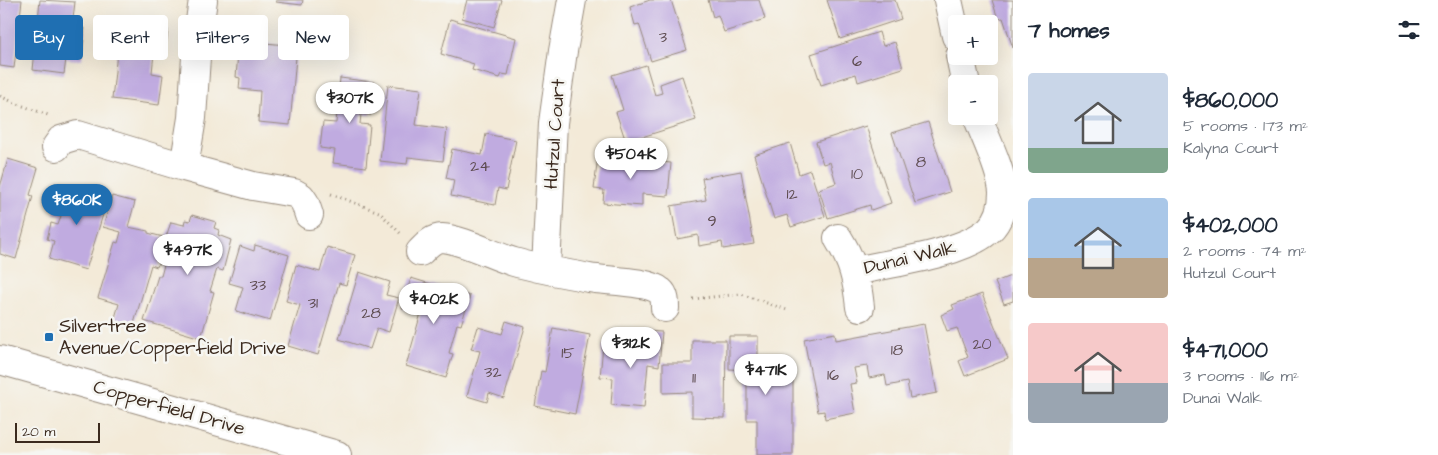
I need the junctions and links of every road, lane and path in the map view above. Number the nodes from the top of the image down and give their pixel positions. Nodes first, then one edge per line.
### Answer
1 (203, 0) edge
2 (572, 0) edge
3 (948, 0) edge
4 (951, 15) edge
5 (0, 96) edge
6 (980, 125) edge
7 (62, 142) joint
8 (184, 167) junction
9 (302, 204) joint
10 (838, 238) dead end
11 (422, 249) joint
12 (546, 269) junction
13 (855, 271) junction
14 (665, 306) joint
15 (860, 306) dead end
16 (786, 310) dead end
17 (0, 360) edge
18 (338, 455) edge

1 - 8 street
2 - 12 street, Hutzul Court
3 - 4 street
5 - 7 path
6 - 13 street, Dunai Walk
7 - 8 street
8 - 9 street
9 - 11 path
10 - 13 street, Dunai Walk
11 - 12 street
12 - 14 street
13 - 15 street, Dunai Walk
14 - 16 path
17 - 18 street, Copperfield Drive

